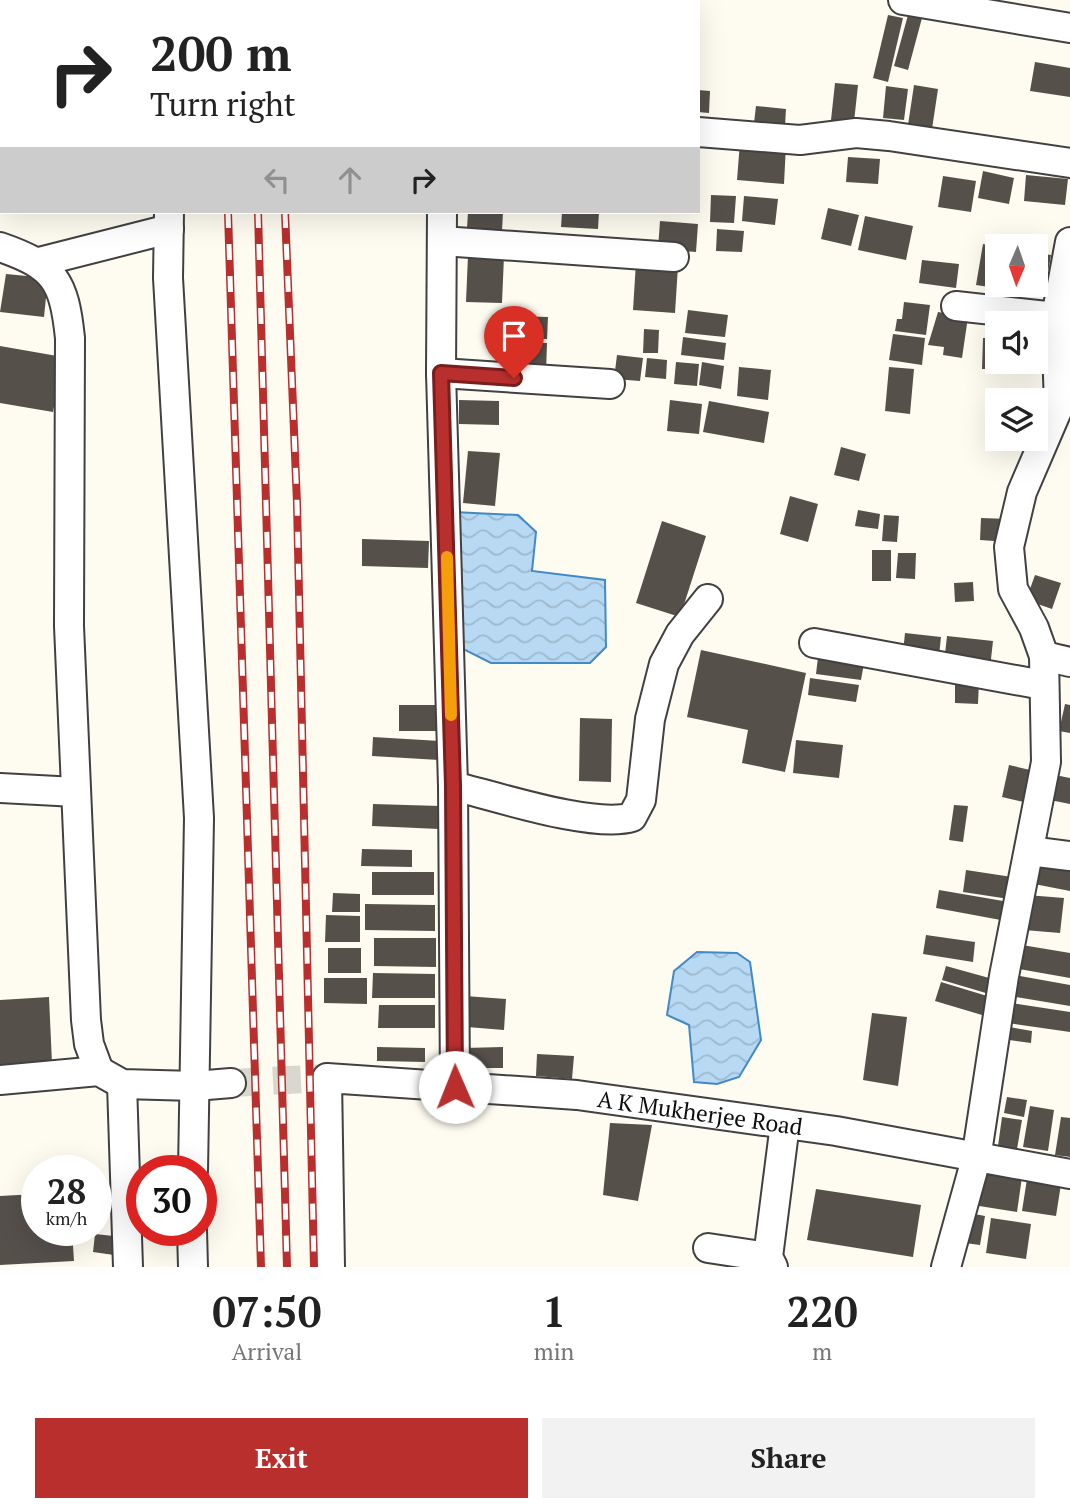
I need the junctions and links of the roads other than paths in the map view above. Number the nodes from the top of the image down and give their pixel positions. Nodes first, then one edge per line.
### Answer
1 (903, 0) edge
2 (1070, 28) edge
3 (700, 132) edge
4 (1070, 163) edge
5 (442, 214) edge
6 (169, 220) edge
7 (442, 241) junction
8 (1070, 242) edge
9 (0, 247) edge
10 (674, 257) dead end
11 (39, 262) junction
12 (956, 306) dead end
13 (1056, 317) junction
14 (441, 373) junction
15 (610, 384) dead end
16 (1065, 407) edge
17 (708, 599) dead end
18 (814, 643) dead end
19 (1057, 659) edge
20 (1043, 685) junction
21 (453, 786) junction
22 (0, 788) edge
23 (76, 792) junction
24 (1029, 851) junction
25 (1070, 856) edge
26 (110, 1077) junction
27 (0, 1080) edge
28 (231, 1083) tunnel mouth
29 (195, 1086) junction
30 (455, 1087) junction
31 (785, 1124) junction
32 (193, 1155) edge
33 (976, 1158) junction
34 (1070, 1174) edge
35 (192, 1246) edge
36 (708, 1248) dead end
37 (771, 1262) edge
38 (128, 1267) edge
39 (193, 1267) edge
40 (330, 1267) edge
41 (946, 1267) edge

1 - 2 street
3 - 4 street
5 - 7 street
6 - 11 street
6 - 29 street
7 - 10 street
7 - 14 street
8 - 13 street
9 - 11 street
11 - 23 street
12 - 13 street
13 - 16 street
14 - 15 street
14 - 21 street
16 - 19 street
17 - 21 street
18 - 20 street
19 - 20 street
20 - 24 street
21 - 30 street
22 - 23 street
23 - 26 street
24 - 25 street
24 - 33 street
26 - 27 street
26 - 29 street
26 - 38 street
28 - 29 street
29 - 32 street
30 - 31 street, A K Mukherjee Road
30 - 40 street, A K Mukherjee Road
31 - 33 street, A K Mukherjee Road
31 - 37 street
33 - 34 street, A K Mukherjee Road
33 - 41 street
35 - 39 street
36 - 37 street

